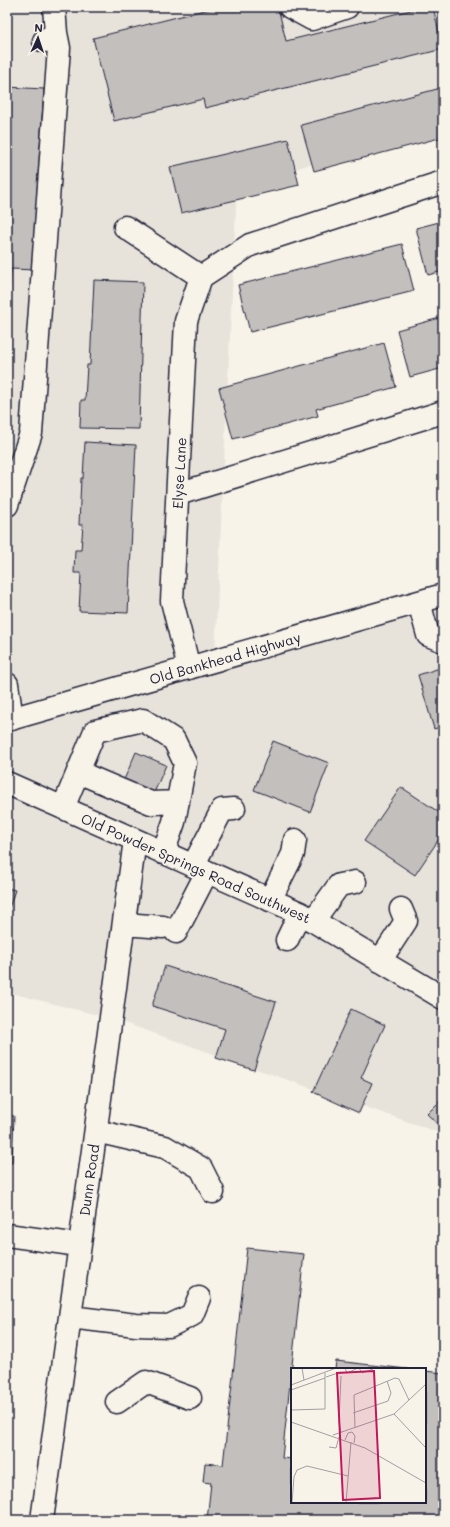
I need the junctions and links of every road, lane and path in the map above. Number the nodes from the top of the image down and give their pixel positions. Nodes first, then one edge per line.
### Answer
1 (54, 7) edge
2 (290, 7) edge
3 (347, 7) edge
4 (443, 182) edge
5 (125, 227) dead end
6 (200, 277) junction
7 (443, 412) edge
8 (178, 494) junction
9 (7, 505) edge
10 (443, 595) edge
11 (419, 602) junction
12 (443, 641) edge
13 (189, 668) junction
14 (7, 684) edge
15 (10, 720) edge
16 (78, 772) junction
17 (7, 783) edge
18 (178, 802) junction
19 (63, 808) junction
20 (234, 809) dead end
21 (135, 840) junction
22 (295, 840) dead end
23 (163, 853) junction
24 (200, 869) junction
25 (355, 882) dead end
26 (270, 900) junction
27 (400, 909) dead end
28 (306, 917) junction
29 (124, 924) junction
30 (287, 940) dead end
31 (380, 961) junction
32 (443, 998) edge
33 (96, 1131) junction
34 (213, 1192) dead end
35 (7, 1235) edge
36 (79, 1245) junction
37 (198, 1298) dead end
38 (70, 1317) junction
39 (190, 1398) dead end
40 (117, 1402) dead end
41 (42, 1520) edge

1 - 9 street
2 - 3 street
4 - 6 street
5 - 6 street
6 - 8 street, Elyse Lane
7 - 8 street
8 - 13 street, Elyse Lane
10 - 11 street, Old Bankhead Highway
11 - 12 street
11 - 13 street, Old Bankhead Highway
13 - 15 street, Old Bankhead Highway
14 - 15 street
16 - 18 street
16 - 18 street
16 - 19 street
17 - 19 street, Old Powder Springs Road Southwest
18 - 23 street
19 - 21 street, Old Powder Springs Road Southwest
20 - 24 street
21 - 23 street, Old Powder Springs Road Southwest
21 - 29 street, Dunn Road
22 - 26 street
23 - 24 street, Old Powder Springs Road Southwest
24 - 26 street, Old Powder Springs Road Southwest
24 - 29 street
25 - 28 street
26 - 28 street, Old Powder Springs Road Southwest
27 - 31 street
28 - 30 street
28 - 31 street, Old Powder Springs Road Southwest
29 - 33 street, Dunn Road
31 - 32 street, Old Powder Springs Road Southwest
33 - 34 street
33 - 36 street, Dunn Road
35 - 36 street
36 - 38 street, Dunn Road
37 - 38 street
38 - 41 street, Dunn Road
39 - 40 street

